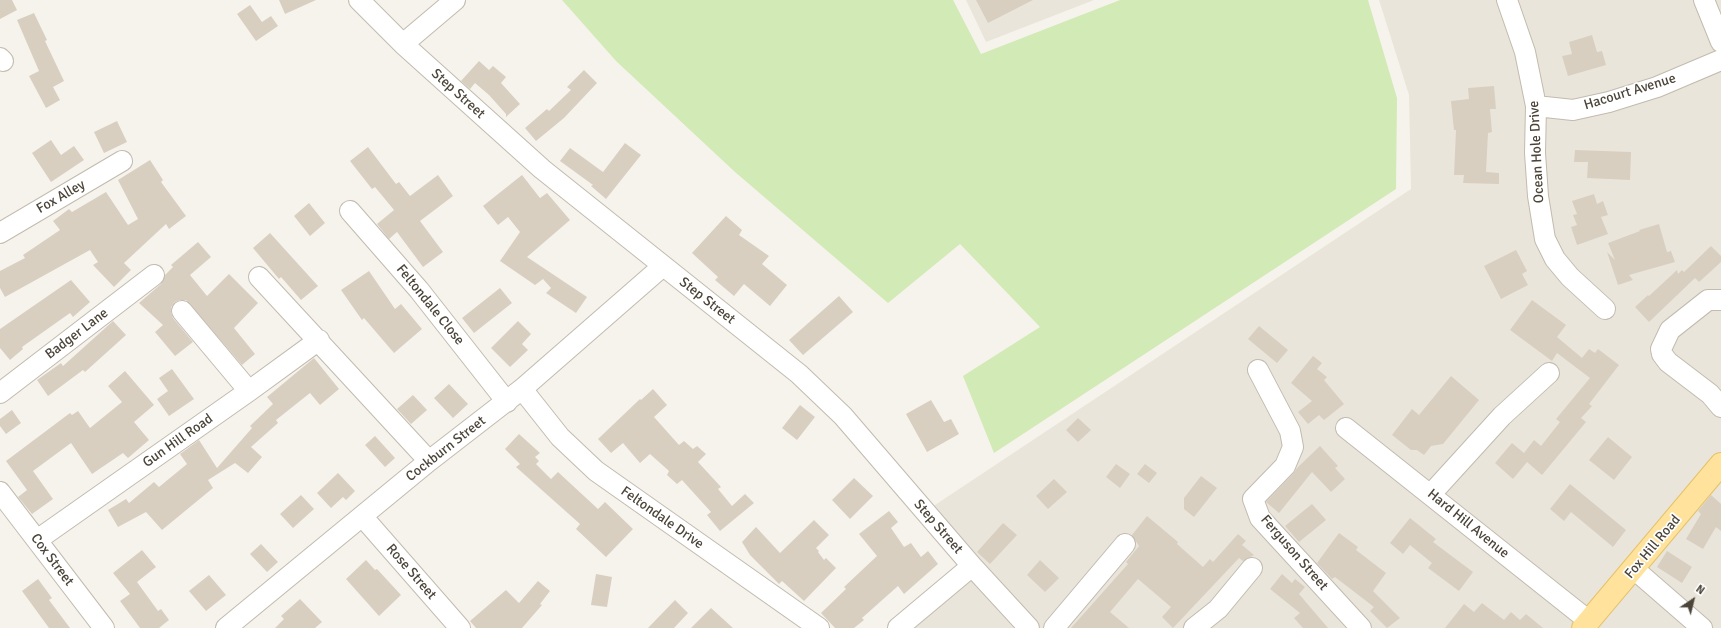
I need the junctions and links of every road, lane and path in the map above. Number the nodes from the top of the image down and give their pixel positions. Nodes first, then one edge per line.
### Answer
1 (359, 0) edge
2 (455, 0) edge
3 (1507, 0) edge
4 (1704, 0) edge
5 (1721, 42) edge
6 (403, 44) junction
7 (1721, 60) edge
8 (1536, 106) junction
9 (122, 161) dead end
10 (350, 211) dead end
11 (0, 233) edge
12 (663, 266) junction
13 (154, 275) dead end
14 (259, 277) dead end
15 (1721, 300) edge
16 (1605, 309) dead end
17 (182, 311) dead end
18 (319, 340) junction
19 (1258, 370) dead end
20 (1549, 373) dead end
21 (522, 389) junction
22 (249, 391) junction
23 (0, 393) edge
24 (507, 402) junction
25 (1721, 407) edge
26 (1346, 428) dead end
27 (429, 461) junction
28 (1719, 472) edge
29 (0, 492) edge
30 (1431, 494) junction
31 (362, 516) junction
32 (37, 540) junction
33 (1125, 544) dead end
34 (972, 566) junction
35 (1252, 568) dead end
36 (1634, 569) junction
37 (1586, 625) edge
38 (1200, 626) edge
39 (104, 628) edge
40 (226, 628) edge
41 (460, 628) edge
42 (819, 628) edge
43 (898, 628) edge
44 (1029, 628) edge
45 (1054, 628) edge
46 (1361, 628) edge
47 (1702, 628) edge

1 - 6 street, Step Street
2 - 6 street
3 - 8 street, Ocean Hole Drive
4 - 5 street
6 - 12 street, Step Street
7 - 8 street, Hacourt Avenue
8 - 16 street, Ocean Hole Drive
9 - 11 street, Fox Alley
10 - 24 street, Feltondale Close
12 - 21 street, Cockburn Street
12 - 34 street, Step Street
13 - 23 street, Badger Lane
14 - 18 street
15 - 25 street
17 - 22 street
18 - 22 street, Gun Hill Road
18 - 27 street
19 - 46 street, Ferguson Street
20 - 30 street
21 - 24 street, Cockburn Street
21 - 42 street, Feltondale Drive
22 - 32 street, Gun Hill Road
24 - 27 street, Cockburn Street
26 - 30 street, Hard Hill Avenue
27 - 31 street, Cockburn Street
28 - 36 main road, Fox Hill Road
29 - 32 street, Cox Street
30 - 37 street, Hard Hill Avenue
31 - 40 street, Cockburn Street
31 - 41 street, Rose Street
32 - 39 street, Cox Street
33 - 45 street
34 - 43 street
34 - 44 street, Step Street
35 - 38 street
36 - 37 main road, Fox Hill Road
36 - 47 street

